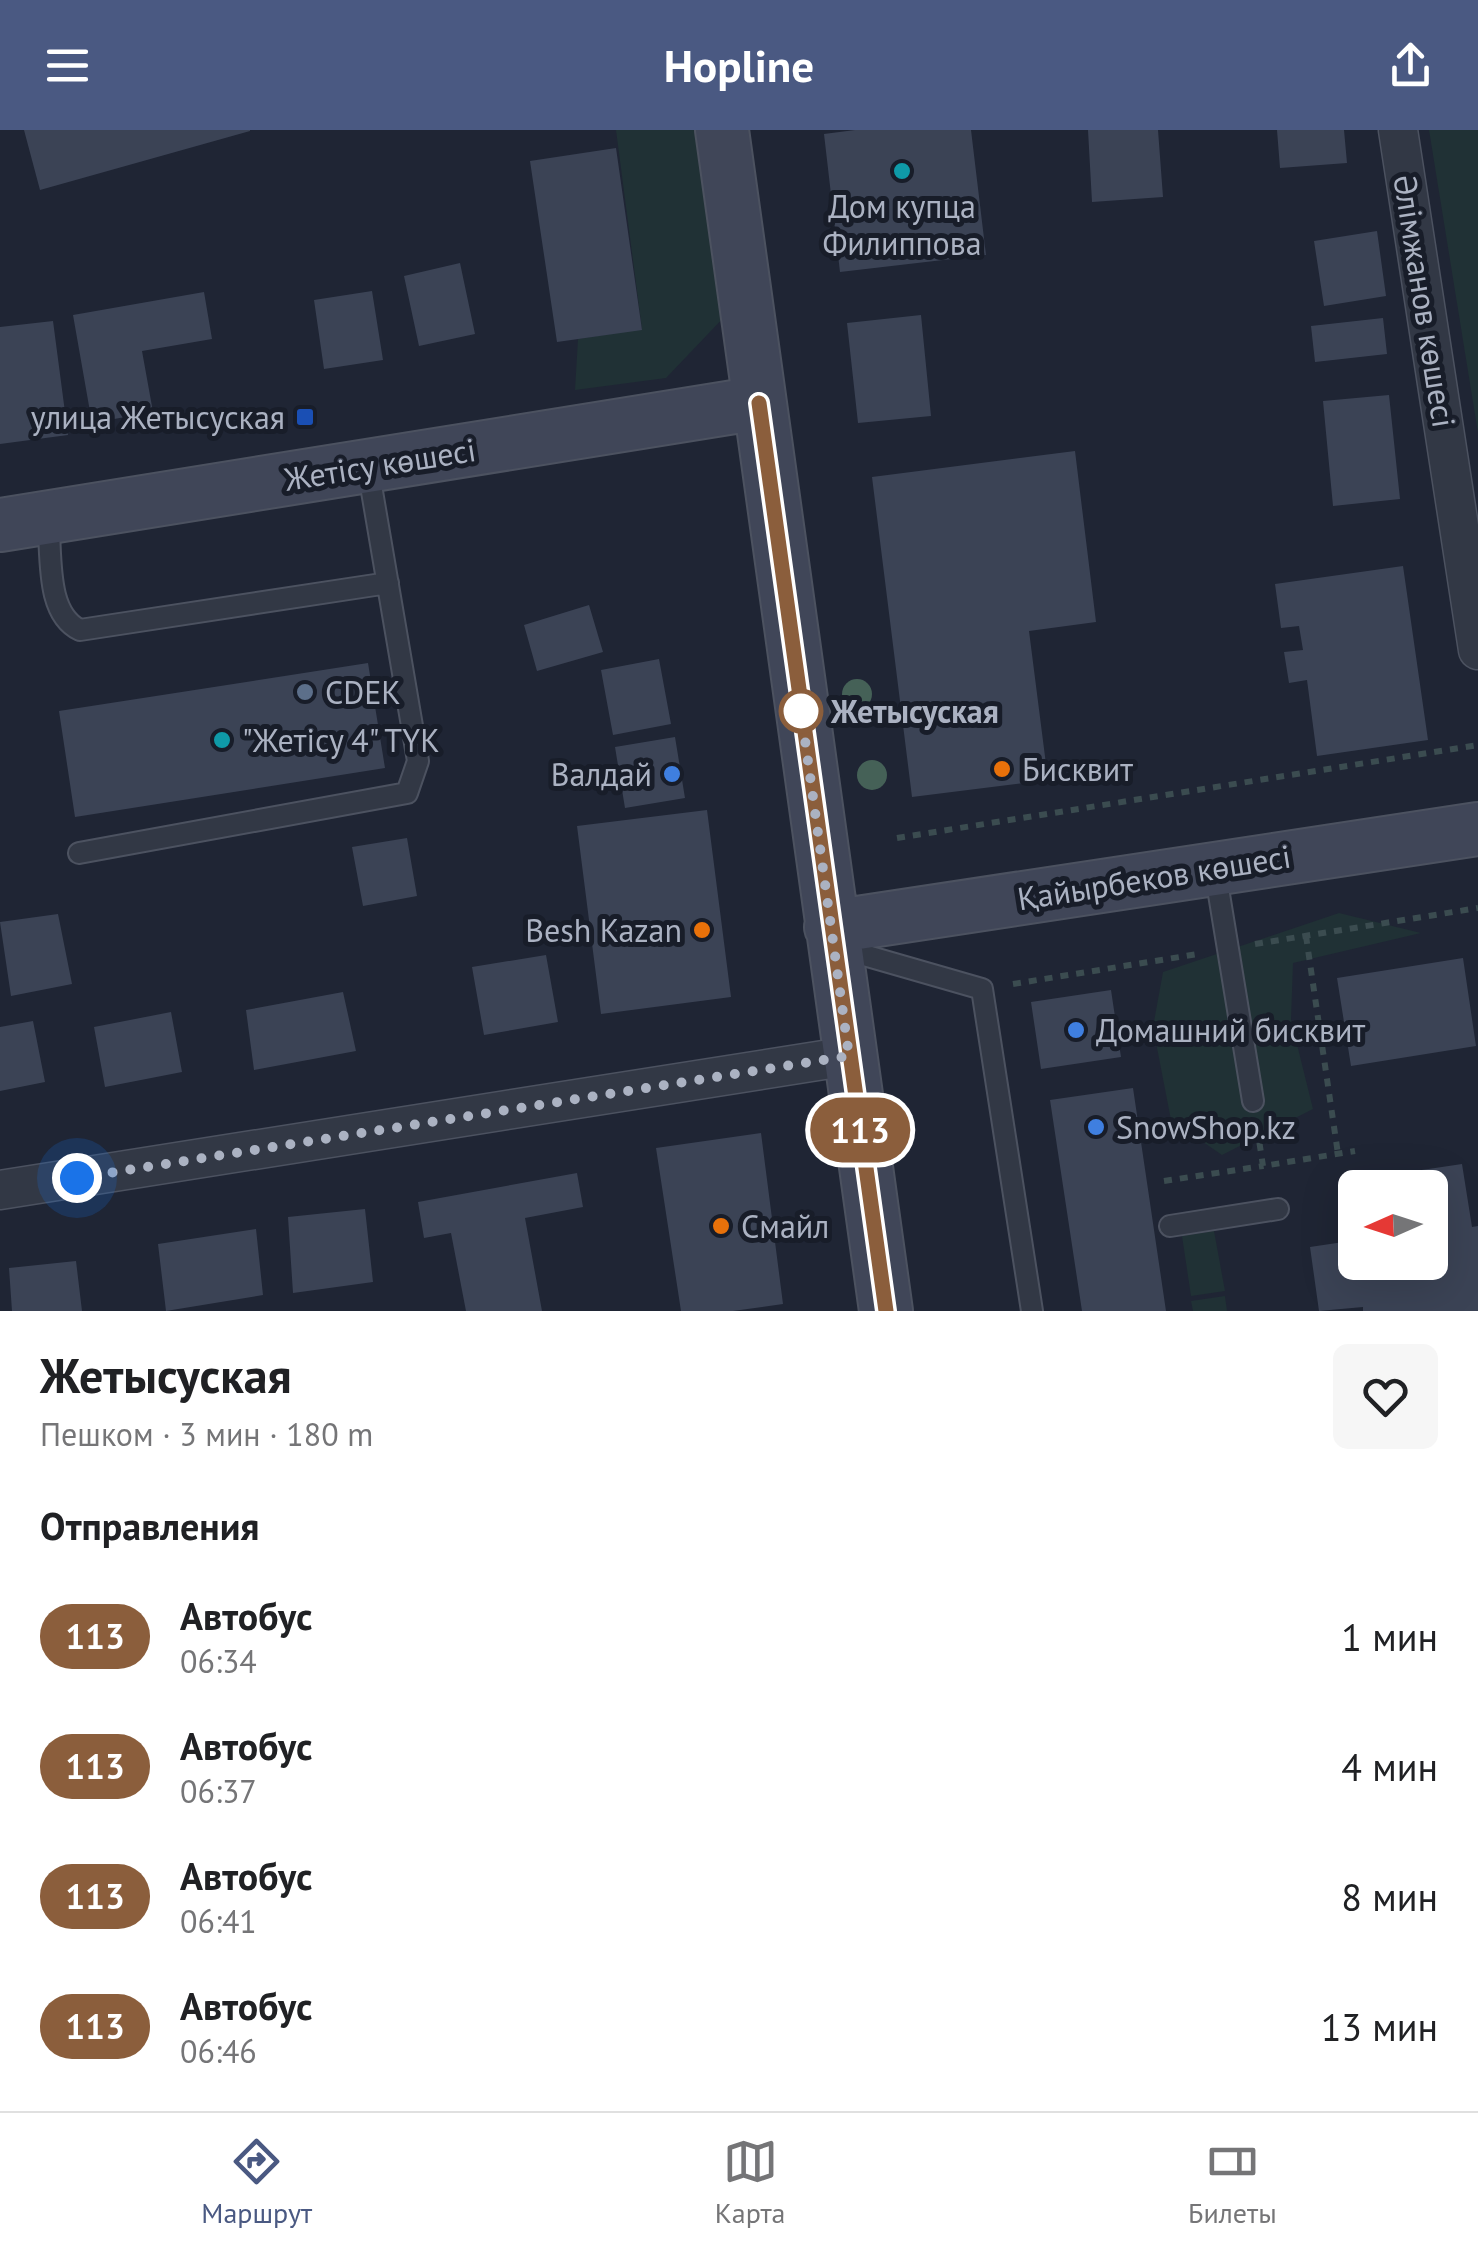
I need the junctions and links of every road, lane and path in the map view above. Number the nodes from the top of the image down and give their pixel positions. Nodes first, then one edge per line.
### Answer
1 (722, 130) edge
2 (1398, 130) edge
3 (759, 403) junction
4 (368, 466) junction
5 (24, 522) edge
6 (388, 583) junction
7 (1478, 650) edge
8 (1478, 745) edge
9 (1478, 829) edge
10 (896, 838) dead end
11 (79, 854) dead end
12 (1214, 868) junction
13 (833, 936) junction
14 (1306, 936) dead end
15 (849, 1056) junction
16 (1252, 1101) joint
17 (1355, 1151) dead end
18 (1338, 1154) junction
19 (1263, 1166) junction
20 (1164, 1181) dead end
21 (0, 1190) edge
22 (1278, 1209) dead end
23 (1170, 1226) dead end
24 (886, 1311) edge
25 (1032, 1311) edge

1 - 3 main road
2 - 7 street, Әлімжанов көшесі
3 - 4 main road, Жетісу көшесі
3 - 13 main road
4 - 5 main road, Жетісу көшесі
4 - 6 lane
5 - 6 lane
6 - 11 lane
8 - 10 path
9 - 12 main road, Қайырбеков көшесі
12 - 13 main road, Қайырбеков көшесі
12 - 16 lane
13 - 15 main road
13 - 25 lane
14 - 18 path
15 - 21 street
15 - 24 main road
16 - 19 path
17 - 18 path
18 - 19 path
19 - 20 path
22 - 23 lane

